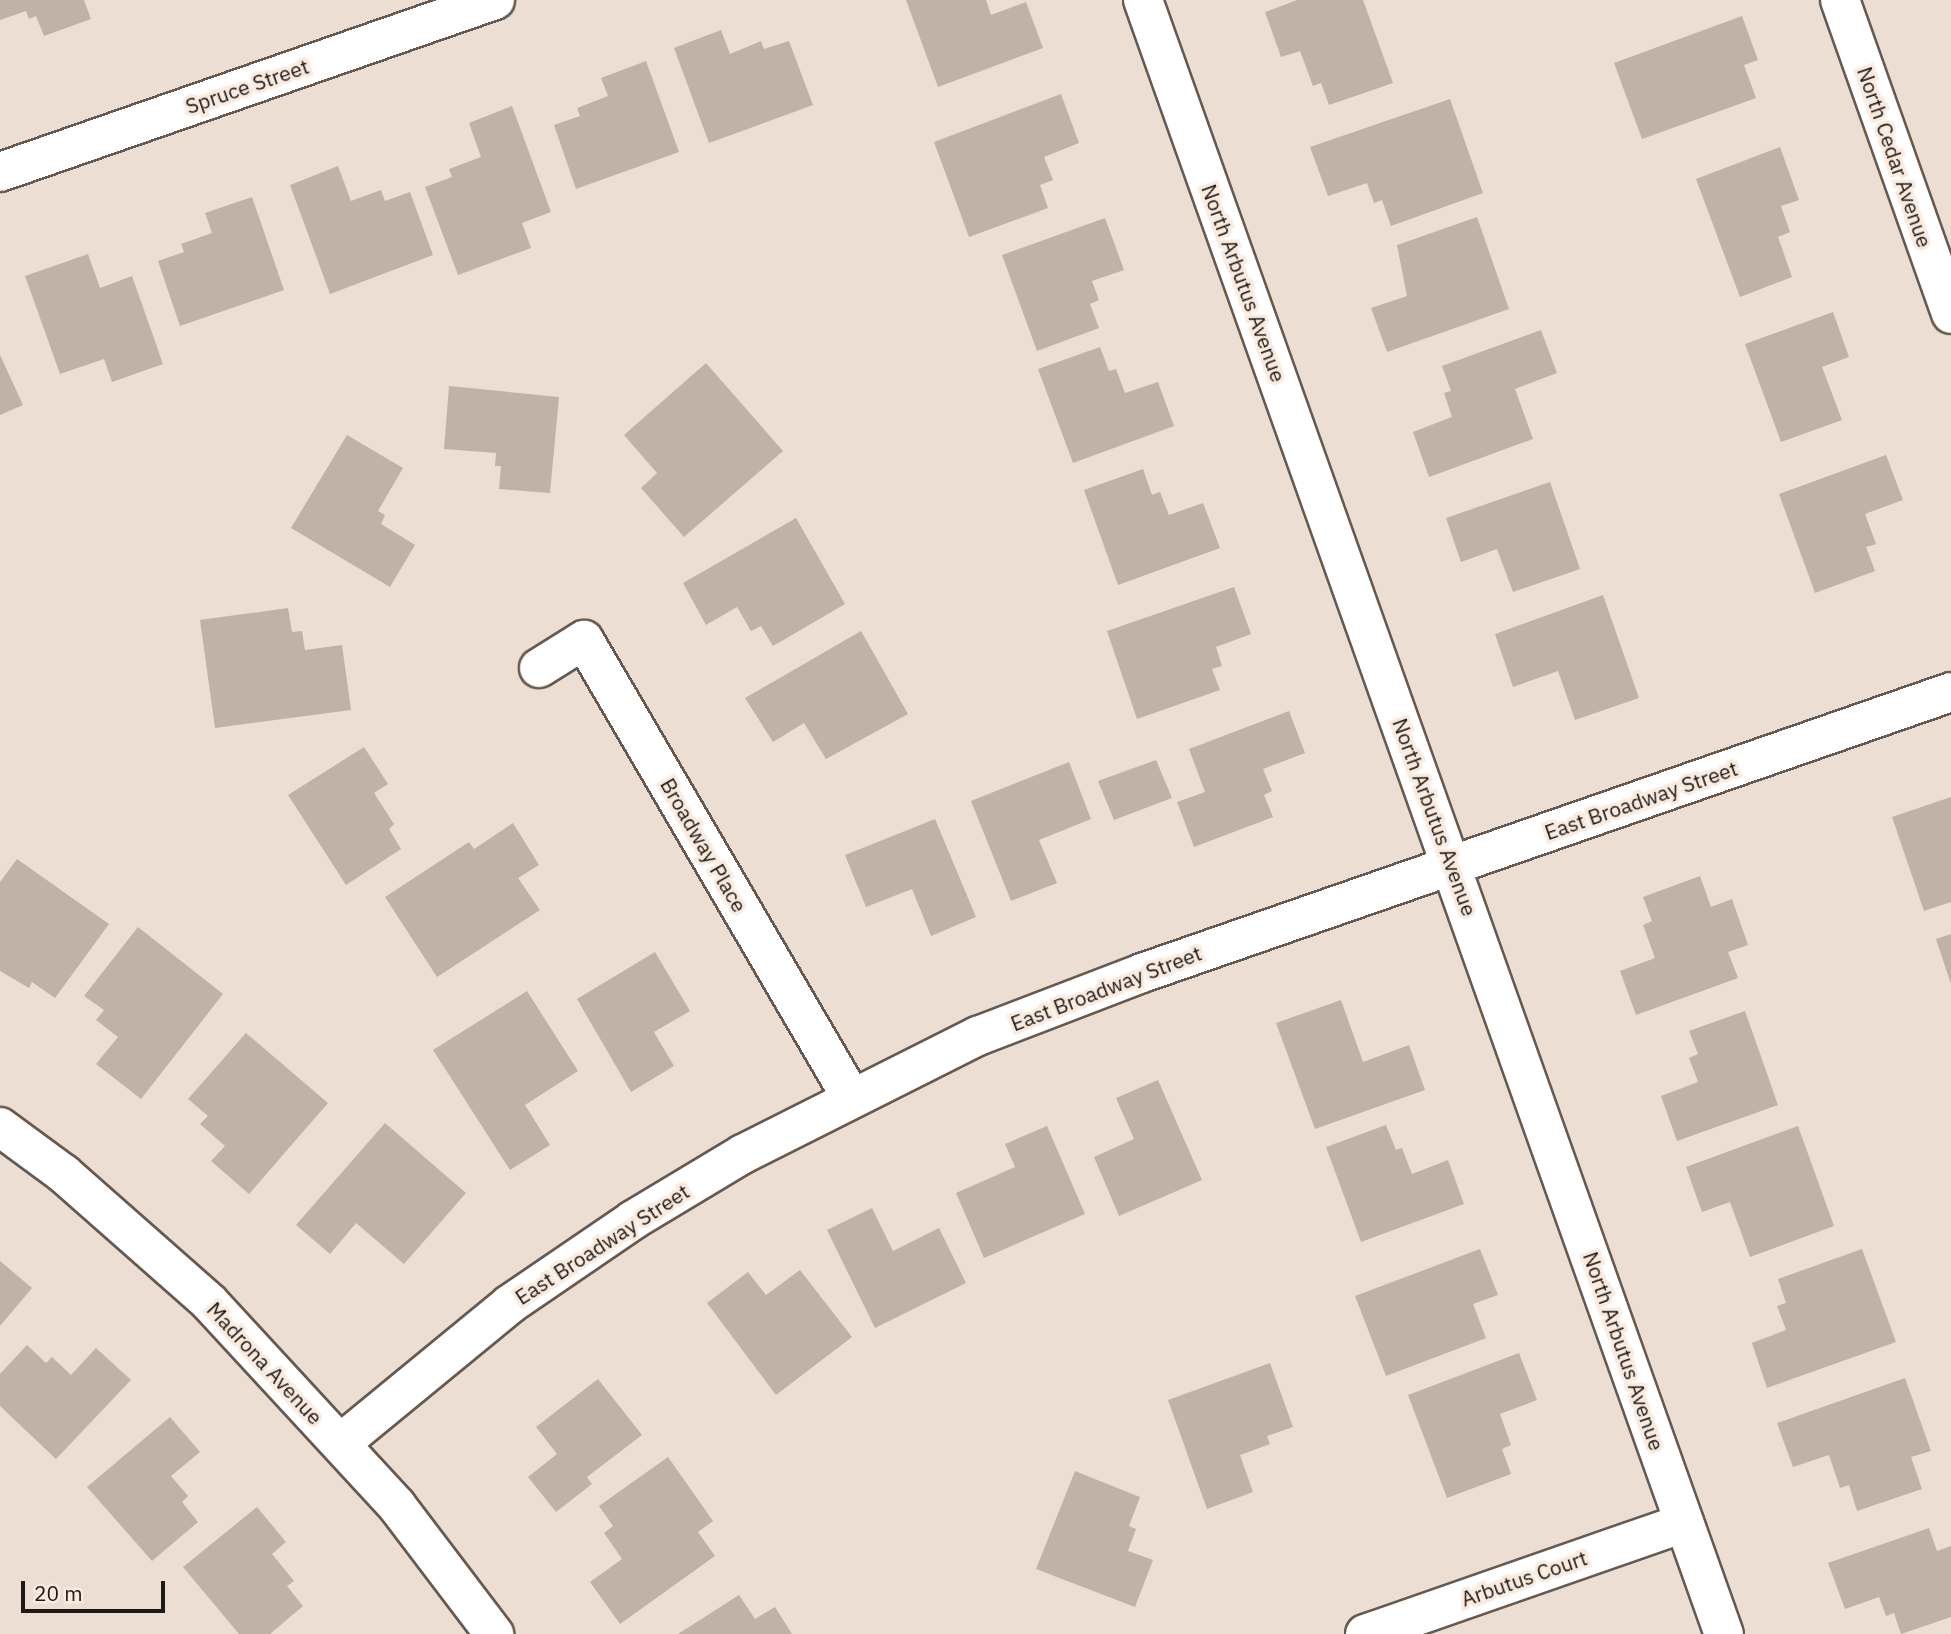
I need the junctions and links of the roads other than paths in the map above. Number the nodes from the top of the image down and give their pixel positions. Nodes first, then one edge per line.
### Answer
1 (495, 0) edge
2 (1143, 0) edge
3 (1840, 0) edge
4 (0, 172) edge
5 (1951, 314) edge
6 (539, 668) dead end
7 (1951, 692) edge
8 (1452, 866) junction
9 (851, 1097) junction
10 (0, 1127) edge
11 (341, 1443) junction
12 (1684, 1523) junction
13 (494, 1634) edge
14 (1365, 1634) edge
15 (1724, 1634) edge

1 - 4 street, Spruce Street
2 - 8 street, North Arbutus Avenue
3 - 5 street, North Cedar Avenue
6 - 9 street, Broadway Place
7 - 8 street, East Broadway Street
8 - 9 street, East Broadway Street
8 - 12 street, North Arbutus Avenue
9 - 11 street, East Broadway Street
10 - 11 street, Madrona Avenue
11 - 13 street, Madrona Avenue
12 - 14 street, Arbutus Court
12 - 15 street, North Arbutus Avenue

